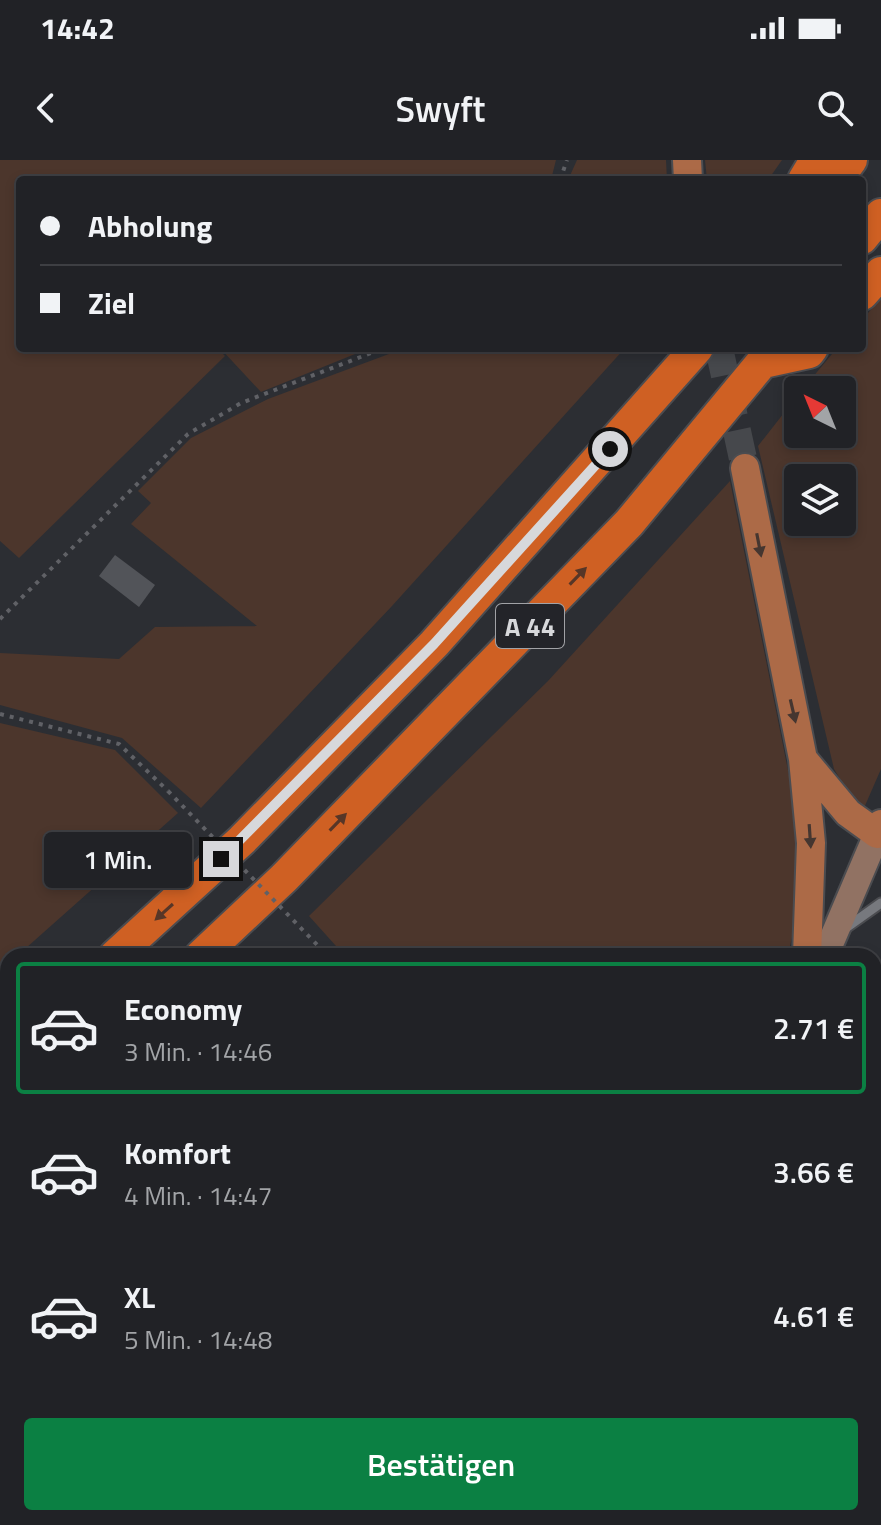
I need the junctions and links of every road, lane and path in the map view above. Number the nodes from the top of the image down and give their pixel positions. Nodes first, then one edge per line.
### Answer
1 (881, 215) edge
2 (866, 233) edge
3 (881, 273) edge
4 (866, 290) edge
5 (374, 352) edge
6 (672, 352) edge
7 (694, 352) edge
8 (809, 352) edge
9 (768, 355) edge
10 (630, 427) junction
11 (745, 468) tunnel mouth
12 (0, 619) edge
13 (0, 714) edge
14 (803, 759) junction
15 (880, 831) edge
16 (881, 903) edge
17 (830, 946) edge
18 (124, 948) edge
19 (210, 948) edge
20 (320, 948) edge
21 (807, 948) edge

1 - 2 highway
3 - 4 highway
5 - 12 path
6 - 10 highway
7 - 10 highway, A 44
8 - 9 highway
19 -> 9 highway, A 44
10 -> 18 highway, A 44
11 -> 14 main road
13 - 20 path, bridge
14 - 15 main road
14 -> 21 main road
15 - 17 street
16 - 17 lane

